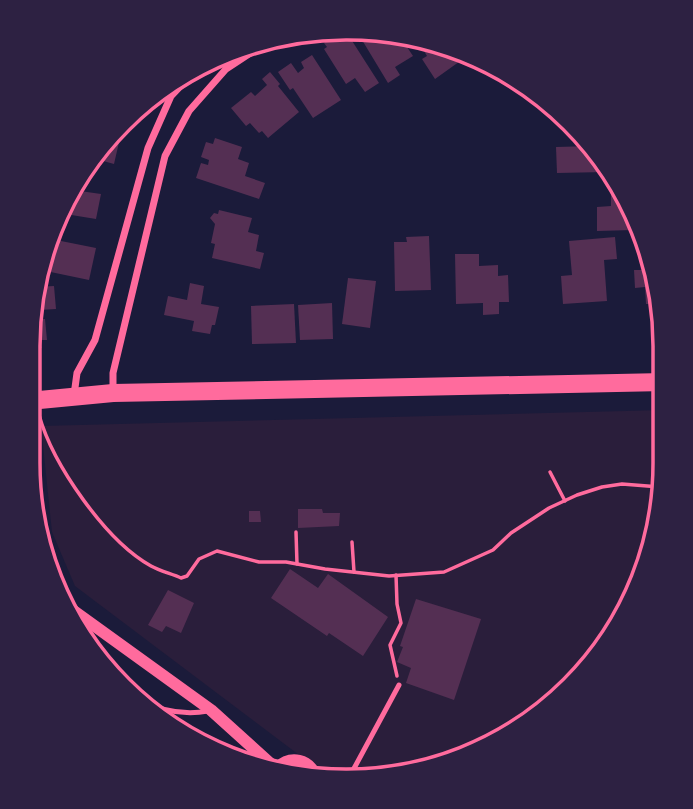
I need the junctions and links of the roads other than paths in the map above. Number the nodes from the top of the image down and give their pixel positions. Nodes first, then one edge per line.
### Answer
1 (239, 60) edge
2 (172, 95) edge
3 (653, 382) edge
4 (113, 393) junction
5 (74, 396) junction
6 (40, 399) edge
7 (81, 616) edge
8 (399, 685) road end
9 (166, 709) edge
10 (211, 710) junction
11 (265, 757) edge
12 (285, 762) edge
13 (309, 766) edge
14 (354, 769) edge

1 - 4 street
2 - 5 street
3 - 4 main road
4 - 5 main road
5 - 6 main road
7 - 10 street
8 - 14 lane
9 - 10 lane
10 - 11 street
12 - 13 street

